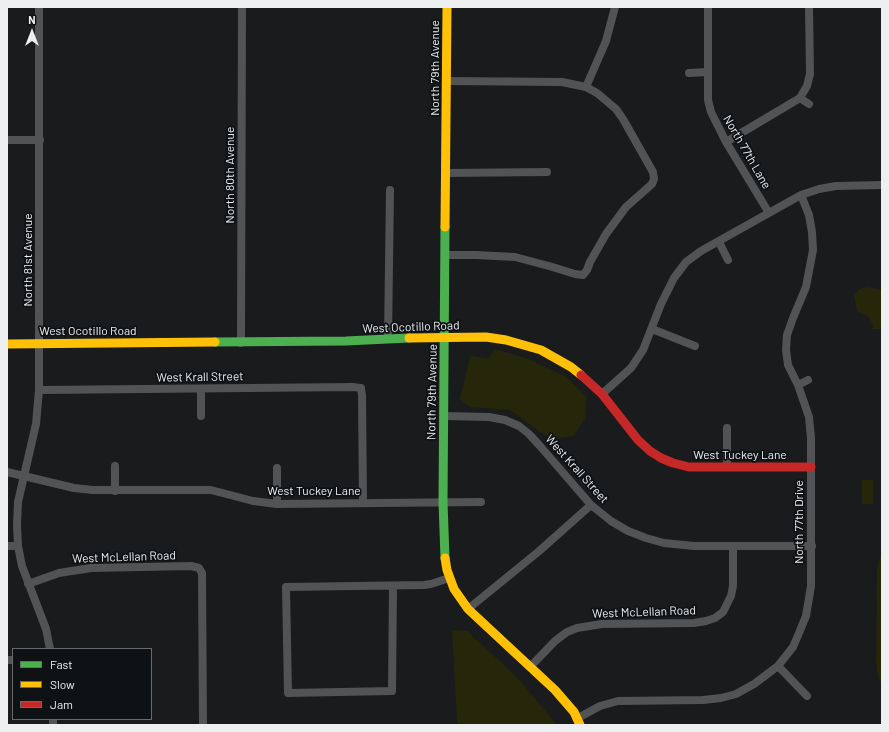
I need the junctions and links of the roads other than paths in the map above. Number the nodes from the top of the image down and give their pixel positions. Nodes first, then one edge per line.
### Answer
1 (39, 7) edge
2 (242, 7) edge
3 (447, 7) edge
4 (615, 7) edge
5 (708, 7) edge
6 (809, 7) edge
7 (689, 72) dead end
8 (708, 72) junction
9 (448, 81) junction
10 (586, 87) junction
11 (800, 98) junction
12 (809, 104) dead end
13 (7, 140) edge
14 (40, 140) junction
15 (726, 142) junction
16 (547, 172) dead end
17 (446, 173) junction
18 (882, 185) edge
19 (390, 190) dead end
20 (801, 194) junction
21 (769, 212) junction
22 (719, 242) junction
23 (445, 255) junction
24 (728, 260) dead end
25 (652, 329) junction
26 (445, 337) junction
27 (388, 339) junction
28 (39, 343) junction
29 (241, 343) junction
30 (7, 344) edge
31 (695, 346) dead end
32 (808, 380) dead end
33 (798, 385) junction
34 (201, 389) junction
35 (39, 390) junction
36 (602, 394) junction
37 (201, 416) dead end
38 (444, 416) junction
39 (727, 428) dead end
40 (115, 466) dead end
41 (727, 467) junction
42 (811, 467) junction
43 (277, 468) dead end
44 (7, 472) edge
45 (25, 476) junction
46 (115, 490) junction
47 (443, 502) junction
48 (481, 502) dead end
49 (363, 503) junction
50 (277, 504) junction
51 (591, 506) junction
52 (7, 546) edge
53 (18, 546) junction
54 (733, 546) junction
55 (812, 546) junction
56 (449, 578) junction
57 (28, 584) junction
58 (393, 586) junction
59 (468, 609) junction
60 (50, 648) edge
61 (778, 666) junction
62 (530, 667) junction
63 (807, 696) dead end
64 (579, 722) edge
65 (203, 725) edge

1 - 14 street, North 81st Avenue
2 - 29 street, North 80th Avenue
3 - 9 street, North 79th Avenue
4 - 10 street
5 - 8 street, North 77th Lane
6 - 11 street
7 - 8 street
8 - 15 street, North 77th Lane
9 - 10 street
9 - 17 street, North 79th Avenue
10 - 23 street
11 - 12 street
11 - 15 street
13 - 14 street
14 - 28 street, North 81st Avenue
15 - 21 street, North 77th Lane
16 - 17 street
17 - 23 street, North 79th Avenue
18 - 20 street
19 - 27 street
20 - 21 street
20 - 33 street, North 77th Drive
21 - 22 street
22 - 24 street
22 - 25 street
23 - 26 street, North 79th Avenue
25 - 31 street
25 - 36 street
26 - 27 street, West Ocotillo Road
26 - 36 street, West Ocotillo Road
26 - 38 street, North 79th Avenue
27 - 29 street, West Ocotillo Road
28 - 29 street, West Ocotillo Road
28 - 30 street, West Ocotillo Road
28 - 35 street, North 81st Avenue
32 - 33 street
33 - 42 street, North 77th Drive
34 - 35 street, West Krall Street
34 - 37 street
34 - 49 street, West Krall Street
35 - 45 street, North 81st Avenue
36 - 41 street, West Tuckey Lane
38 - 47 street, North 79th Avenue
38 - 51 street, West Krall Street
39 - 41 street
40 - 46 street
41 - 42 street, West Tuckey Lane
42 - 55 street, North 77th Drive
43 - 50 street
44 - 45 street, West Tuckey Lane
45 - 46 street, West Tuckey Lane
45 - 53 street, North 81st Avenue
46 - 50 street, West Tuckey Lane
47 - 48 street, West Tuckey Lane
47 - 49 street, West Tuckey Lane
47 - 56 street, North 79th Avenue
49 - 50 street, West Tuckey Lane
51 - 54 street, West Krall Street
51 - 59 street
52 - 53 street
53 - 57 street, North 81st Avenue
54 - 55 street, West Krall Street
54 - 62 street, West McLellan Road
55 - 61 street, North 77th Drive
56 - 58 street
56 - 59 street, North 79th Avenue
57 - 60 street, North 81st Avenue
57 - 65 street, West McLellan Road
58 - 58 street
59 - 62 street, North 79th Avenue
61 - 63 street
61 - 64 street, North 77th Drive
62 - 64 street, North 79th Avenue

